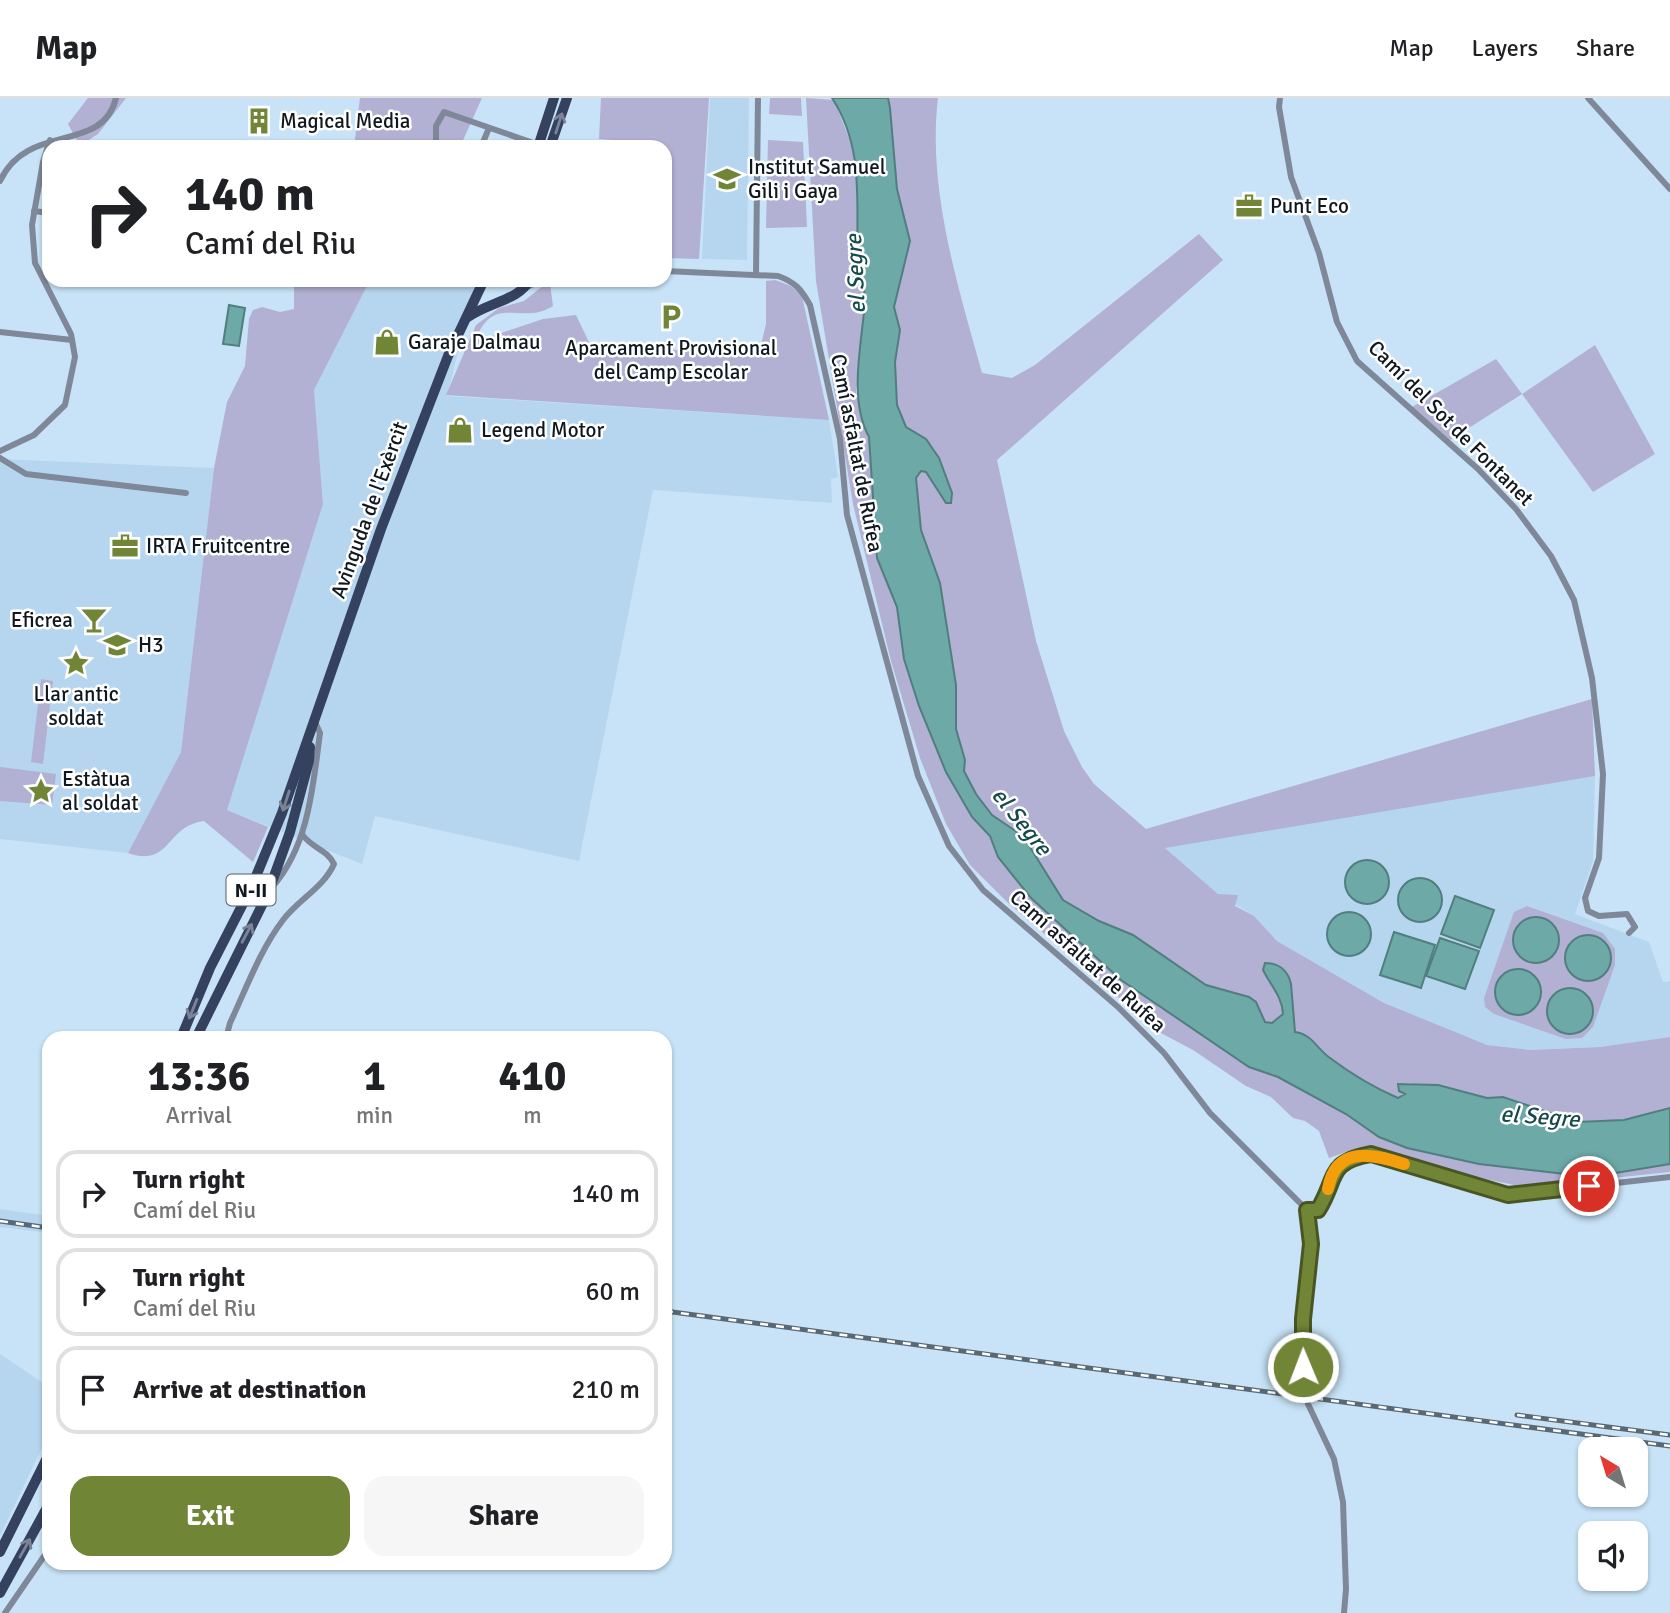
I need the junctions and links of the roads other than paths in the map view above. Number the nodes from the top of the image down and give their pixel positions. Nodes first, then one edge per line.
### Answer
1 (116, 98) edge
2 (554, 98) edge
3 (567, 98) edge
4 (758, 98) edge
5 (1280, 98) edge
6 (1588, 98) edge
7 (489, 128) junction
8 (50, 140) edge
9 (436, 140) edge
10 (484, 140) edge
11 (525, 140) edge
12 (544, 140) edge
13 (546, 140) edge
14 (42, 143) edge
15 (42, 167) edge
16 (0, 181) edge
17 (1670, 189) edge
18 (34, 211) junction
19 (42, 212) edge
20 (672, 271) edge
21 (755, 274) junction
22 (42, 278) edge
23 (47, 287) edge
24 (480, 287) edge
25 (487, 287) edge
26 (525, 287) edge
27 (506, 298) junction
28 (467, 317) junction
29 (0, 332) edge
30 (72, 340) junction
31 (0, 451) edge
32 (0, 458) edge
33 (186, 493) dead end
34 (315, 722) junction
35 (311, 738) junction
36 (302, 834) junction
37 (318, 848) junction
38 (296, 852) junction
39 (268, 893) junction
40 (1629, 933) dead end
41 (184, 1031) edge
42 (199, 1031) edge
43 (228, 1031) edge
44 (1670, 1177) edge
45 (1307, 1210) junction
46 (42, 1462) edge
47 (42, 1467) edge
48 (42, 1517) edge
49 (0, 1541) edge
50 (0, 1552) edge
51 (42, 1560) edge
52 (0, 1592) edge
53 (5, 1613) edge
54 (1344, 1613) edge

1 - 8 street
2 - 12 main road
13 -> 3 main road
4 - 21 street
5 - 40 street, Camí del Sot de Fontanet
6 - 17 street
7 - 9 street
7 - 10 street
7 - 11 street
14 - 16 street
15 - 18 street
18 - 19 street
18 - 22 street
20 - 21 street
21 - 45 street, Camí asfaltat de Rufea
23 - 30 street
24 - 28 main road, Avinguda de l'Exèrcit / N-II
25 - 27 main road, N-II
26 - 27 main road
27 - 28 main road
28 - 34 main road, Avinguda de l'Exèrcit / N-II
29 - 30 street
30 - 31 street
32 - 33 street
34 - 35 main road, Avinguda de l'Exèrcit / N-II
34 - 36 street
35 - 39 main road, Avinguda de l'Exèrcit / N-II
35 -> 41 main road, Avinguda de l'Exèrcit / N-II
36 - 37 street
36 - 38 street
37 - 38 street
37 - 43 street
38 - 39 street
42 -> 39 main road, Avinguda de l'Exèrcit / N-II
44 - 45 street
45 - 54 street
46 - 49 main road
47 - 50 main road
52 -> 48 main road
51 - 53 street

